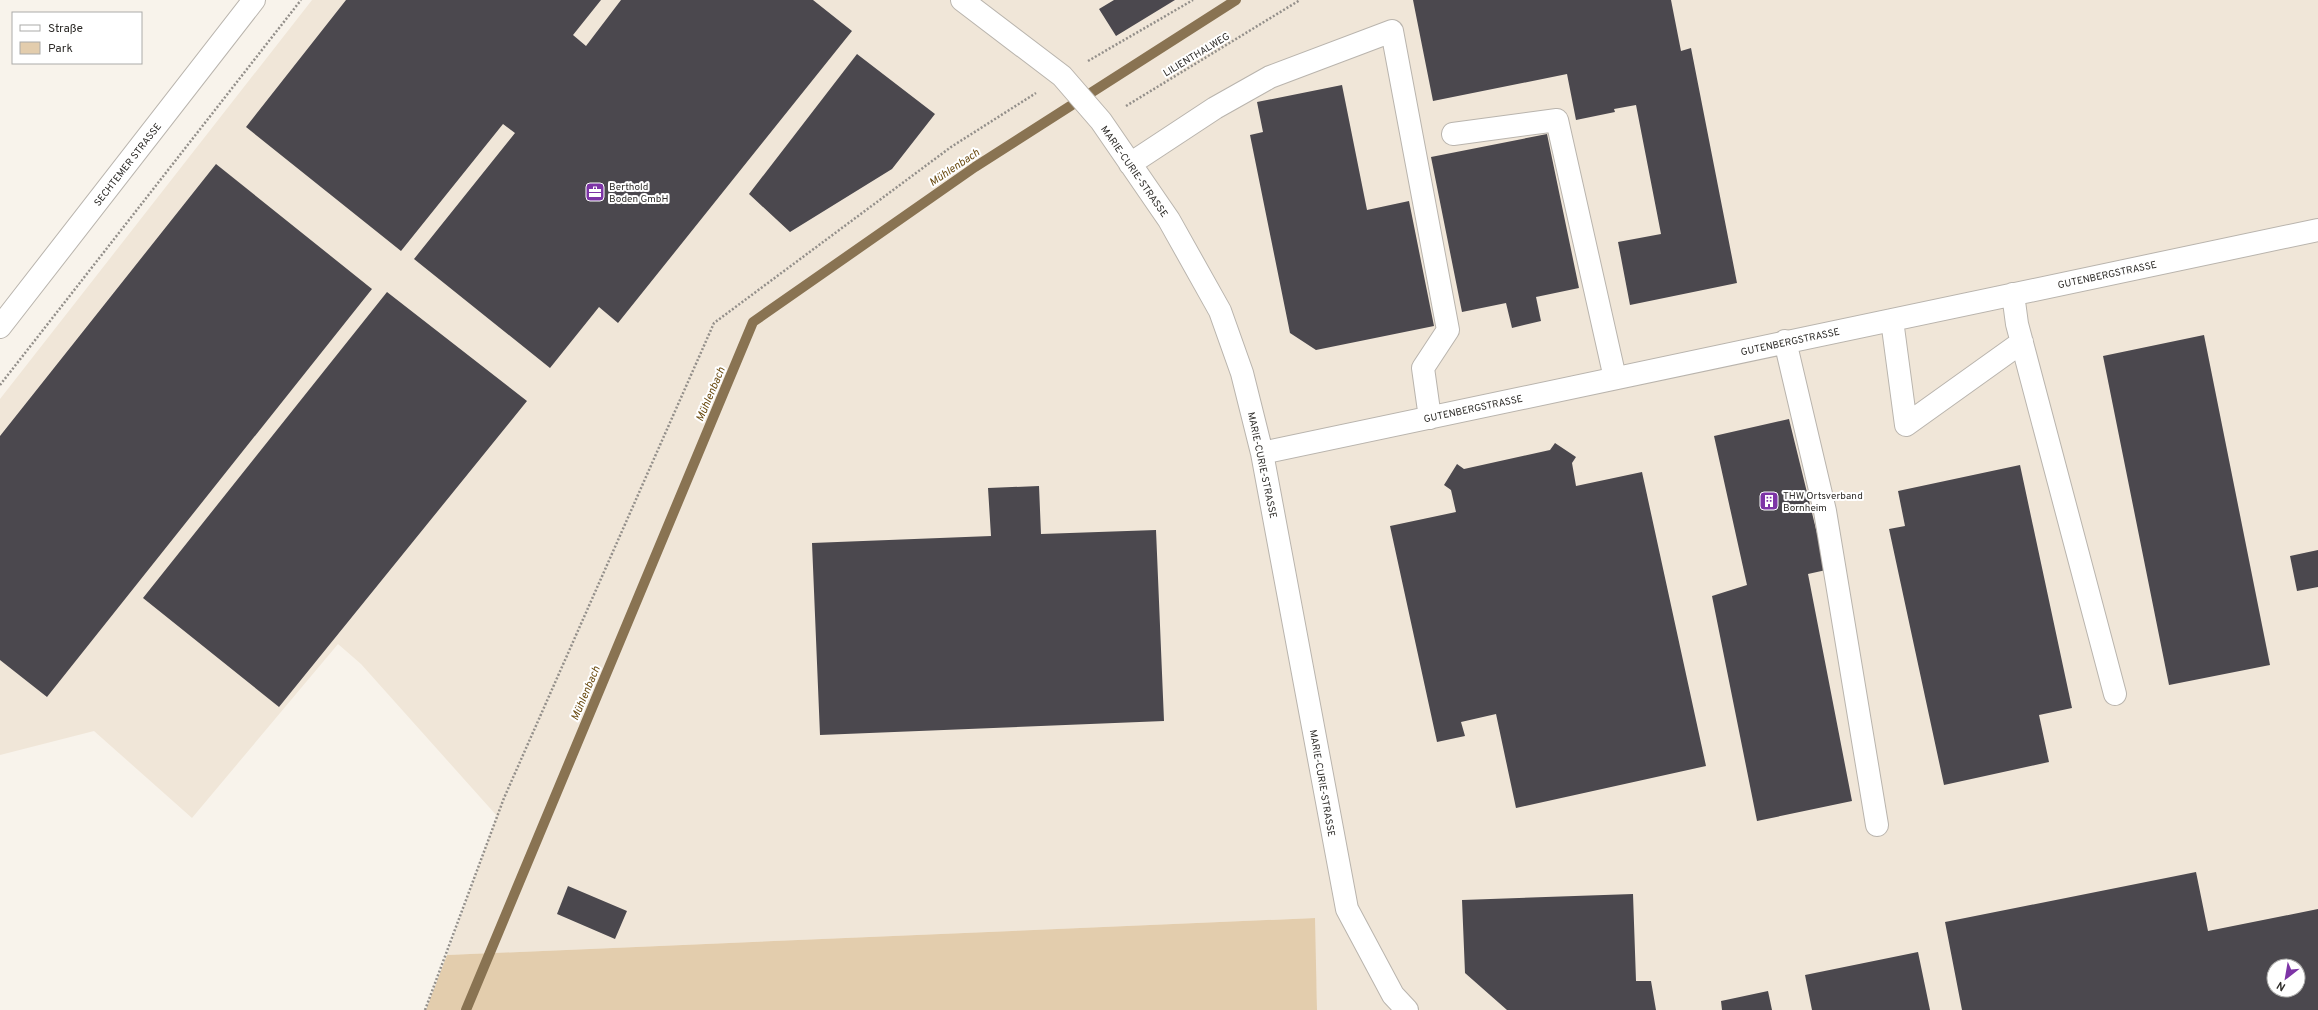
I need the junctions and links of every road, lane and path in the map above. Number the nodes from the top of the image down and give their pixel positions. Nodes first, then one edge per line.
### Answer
1 (254, 0) edge
2 (301, 0) edge
3 (962, 0) edge
4 (1193, 0) edge
5 (1300, 0) edge
6 (1062, 76) junction
7 (1101, 121) junction
8 (1452, 134) dead end
9 (1130, 164) junction
10 (2318, 230) edge
11 (2013, 294) junction
12 (1892, 320) junction
13 (0, 327) edge
14 (1785, 341) junction
15 (2022, 342) junction
16 (1615, 378) junction
17 (0, 385) edge
18 (1430, 418) junction
19 (1262, 453) junction
20 (2115, 694) dead end
21 (1877, 825) dead end
22 (426, 1010) edge
23 (1407, 1010) edge

1 - 13 street, SECHTEMER STRASSE
2 - 17 path
3 - 6 street, MARIE-CURIE-STRASSE
4 - 6 path
5 - 7 path, LILIENTHALWEG
6 - 7 street, MARIE-CURIE-STRASSE
6 - 22 path
7 - 9 street, MARIE-CURIE-STRASSE
8 - 16 street
9 - 18 street
9 - 19 street, MARIE-CURIE-STRASSE
10 - 11 street, GUTENBERGSTRASSE
11 - 12 street, GUTENBERGSTRASSE
11 - 15 street
12 - 14 street, GUTENBERGSTRASSE
12 - 15 street
14 - 16 street, GUTENBERGSTRASSE
14 - 21 street
15 - 20 street
16 - 18 street, GUTENBERGSTRASSE
18 - 19 street, GUTENBERGSTRASSE
19 - 23 street, MARIE-CURIE-STRASSE

